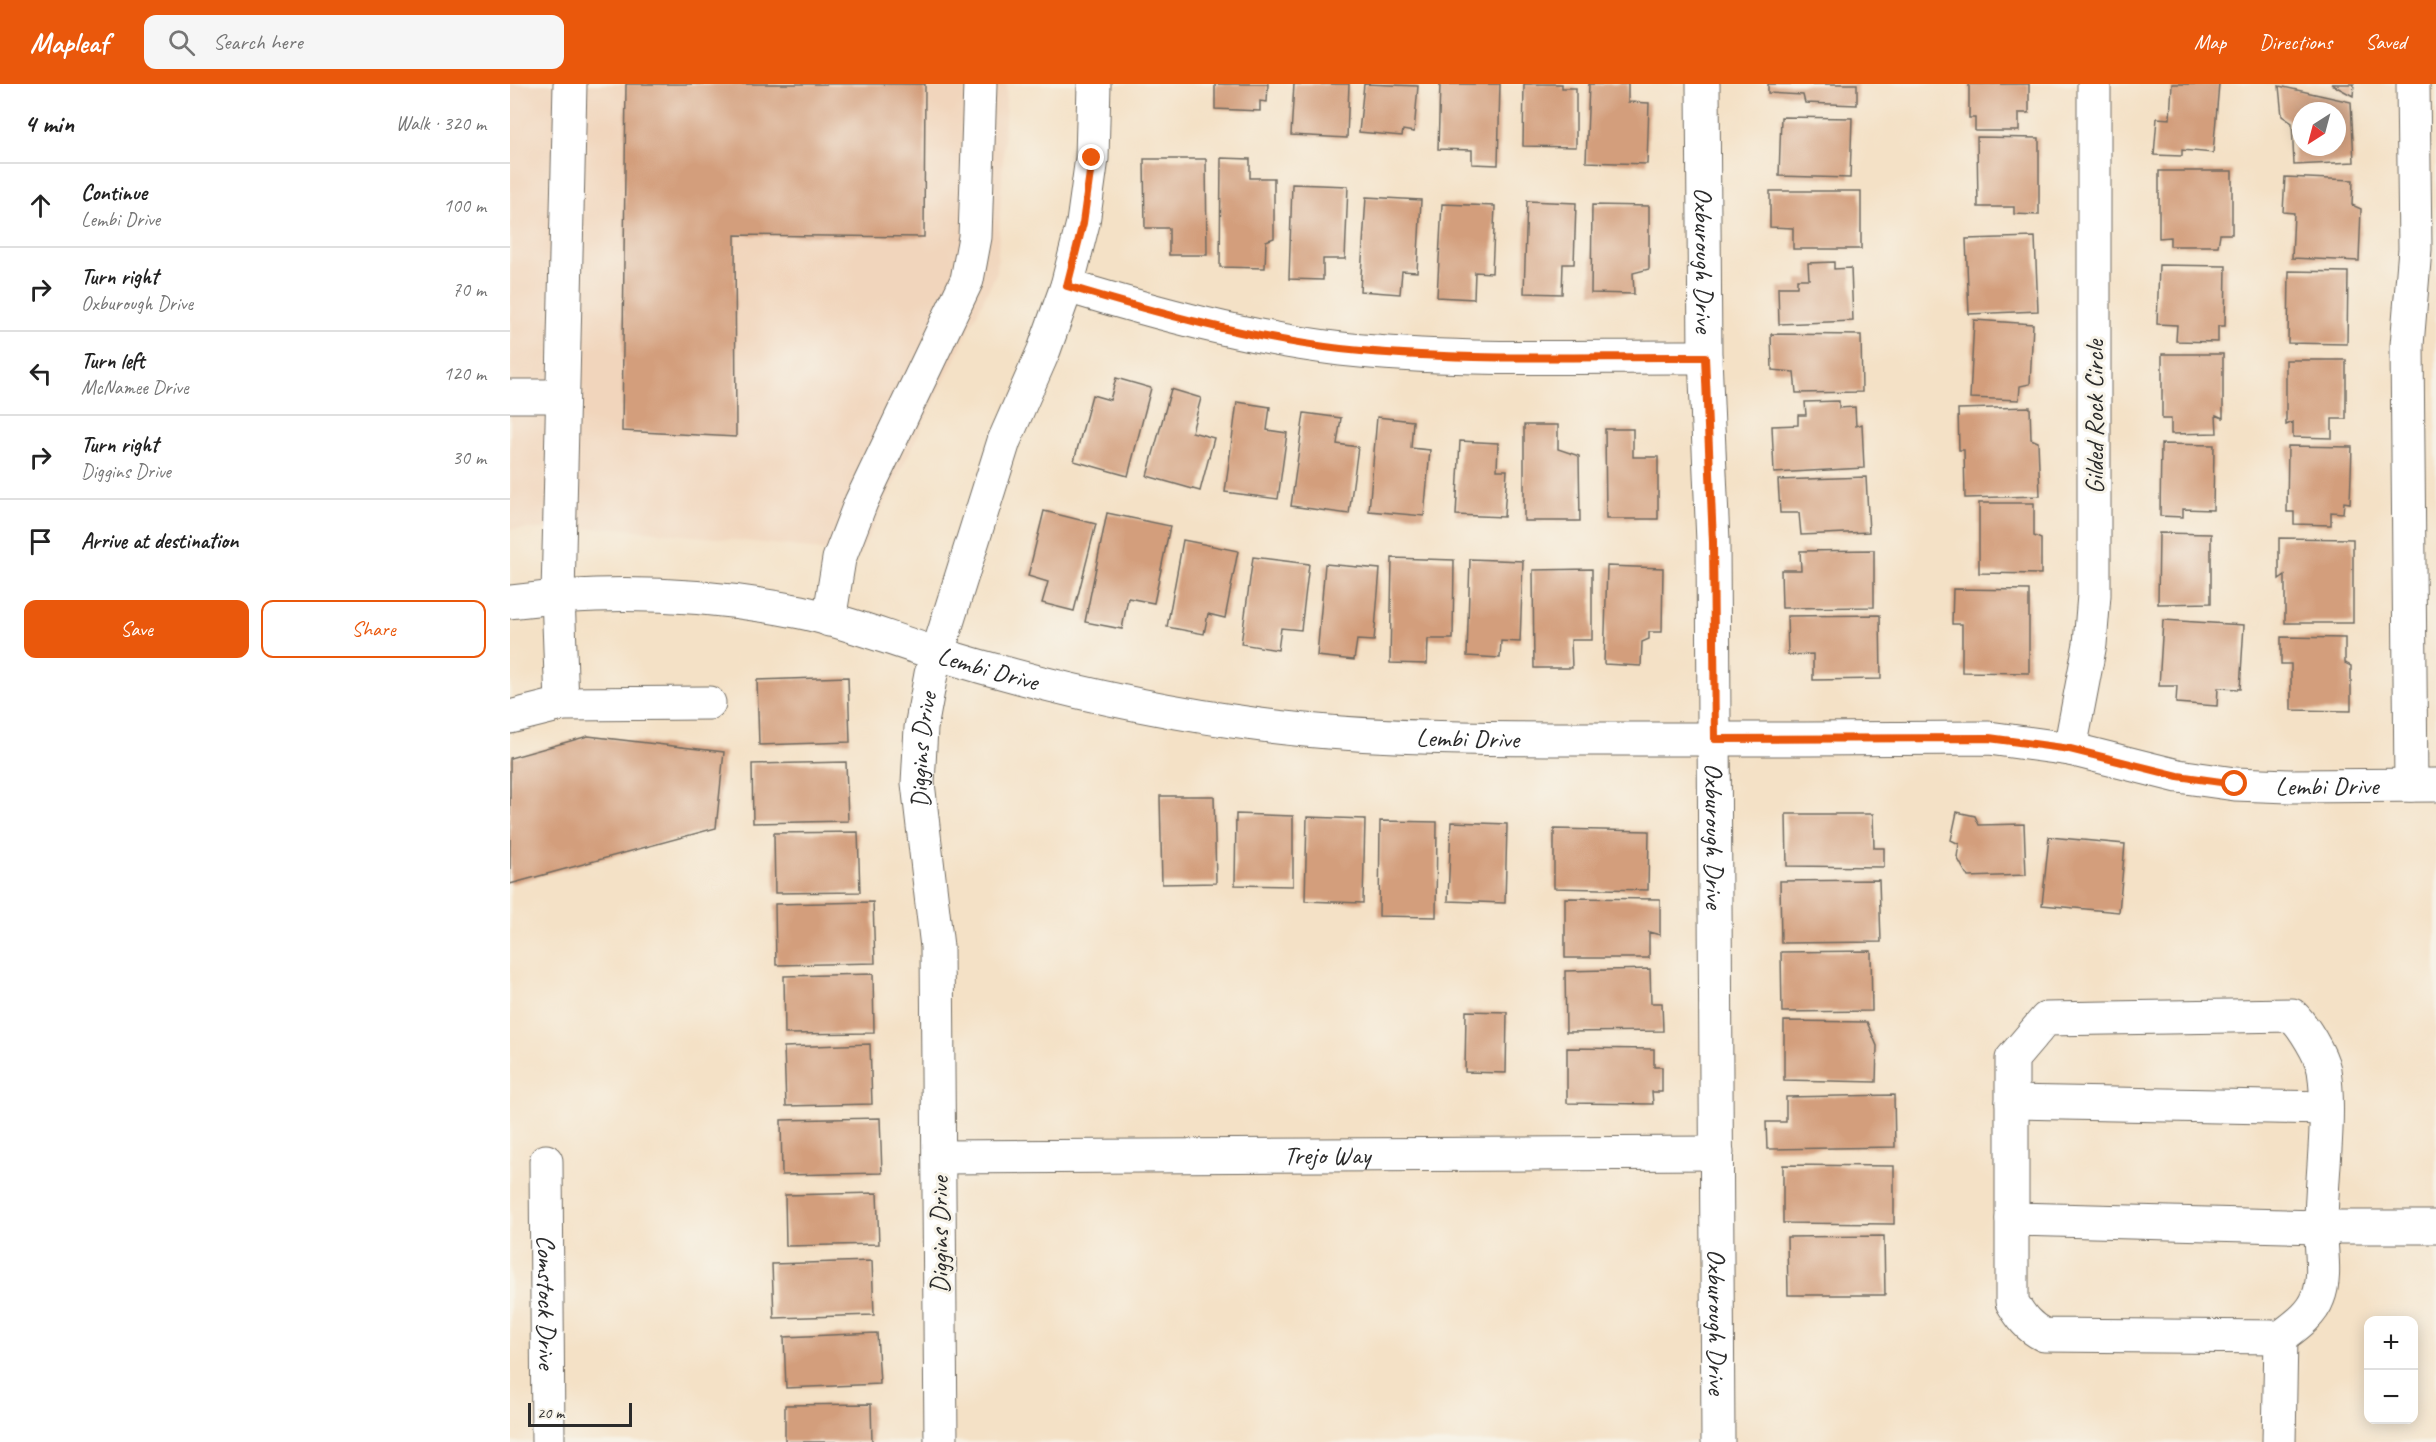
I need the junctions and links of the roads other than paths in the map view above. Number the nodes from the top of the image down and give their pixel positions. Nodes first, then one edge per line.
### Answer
1 (570, 84) edge
2 (980, 84) edge
3 (1095, 84) edge
4 (1703, 84) edge
5 (2094, 84) edge
6 (2413, 84) edge
7 (1067, 286) junction
8 (1705, 357) junction
9 (510, 396) edge
10 (562, 396) junction
11 (558, 595) junction
12 (510, 602) edge
13 (829, 620) junction
14 (937, 654) junction
15 (709, 703) dead end
16 (562, 704) junction
17 (510, 717) edge
18 (1715, 739) junction
19 (2070, 749) junction
20 (2423, 785) edge
21 (2012, 1102) junction
22 (2325, 1108) junction
23 (1717, 1154) junction
24 (939, 1156) junction
25 (546, 1161) dead end
26 (2012, 1220) junction
27 (2320, 1227) junction
28 (2436, 1227) edge
29 (2281, 1337) junction
30 (548, 1442) edge
31 (941, 1442) edge
32 (1718, 1442) edge
33 (2278, 1442) edge

1 - 10 street
2 - 13 street
3 - 7 street, Diggins Drive
4 - 8 street, Oxburough Drive
5 - 19 street, Gilded Rock Circle
6 - 20 street
7 - 8 street
7 - 14 street, Diggins Drive
8 - 18 street, Oxburough Drive
9 - 10 street
10 - 11 street
11 - 12 street, Lembi Drive
11 - 13 street, Lembi Drive
11 - 16 street
13 - 14 street, Lembi Drive
14 - 18 street, Lembi Drive
14 - 24 street, Diggins Drive
15 - 16 street
16 - 17 street
18 - 19 street, Lembi Drive
18 - 23 street, Oxburough Drive
19 - 20 street, Lembi Drive
21 - 22 street
21 - 22 street
21 - 26 street
22 - 27 street
23 - 24 street, Trejo Way
23 - 32 street, Oxburough Drive
24 - 31 street, Diggins Drive
25 - 30 street, Comstock Drive
26 - 27 street
26 - 29 street
27 - 28 street
27 - 29 street
29 - 33 street

